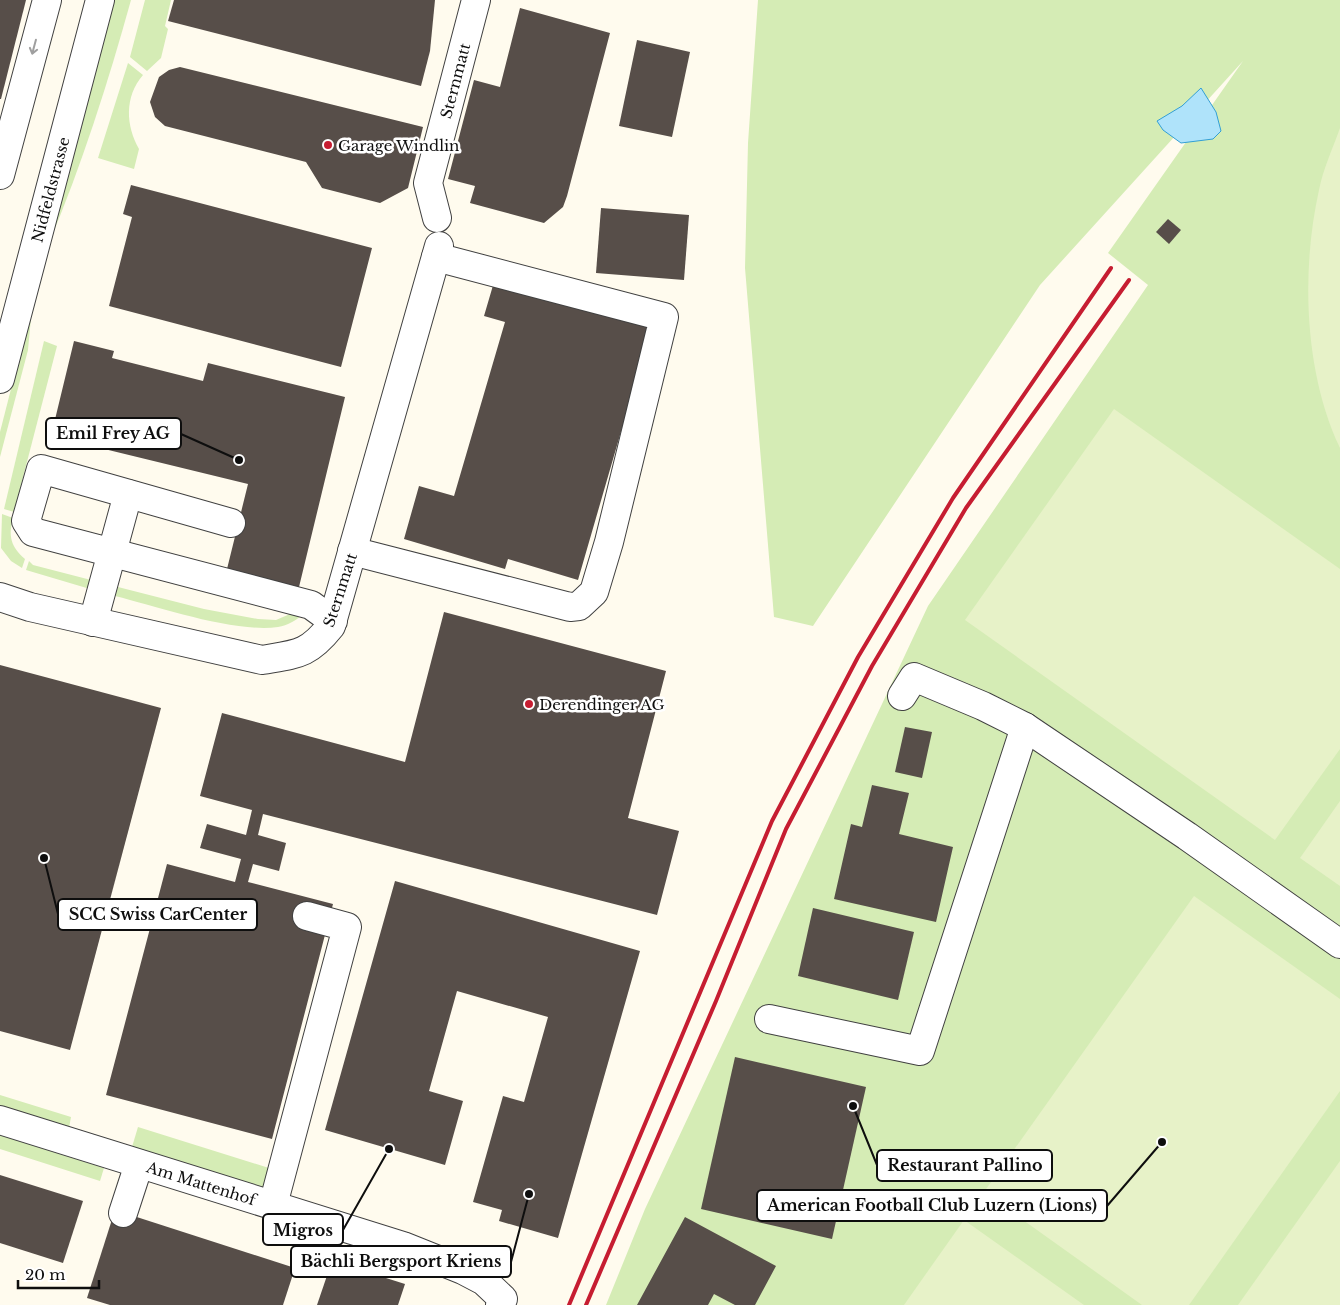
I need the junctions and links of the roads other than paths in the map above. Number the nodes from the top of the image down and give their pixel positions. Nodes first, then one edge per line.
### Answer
1 (46, 0) edge
2 (100, 0) edge
3 (476, 0) edge
4 (4, 148) edge
5 (0, 175) edge
6 (437, 218) dead end
7 (0, 379) edge
8 (128, 494) junction
9 (231, 523) dead end
10 (352, 551) junction
11 (112, 553) junction
12 (0, 597) edge
13 (93, 622) junction
14 (332, 622) junction
15 (902, 696) dead end
16 (1025, 727) junction
17 (307, 916) dead end
18 (1340, 944) edge
19 (769, 1019) dead end
20 (0, 1120) edge
21 (138, 1164) junction
22 (273, 1205) junction
23 (122, 1212) dead end
24 (500, 1305) edge

1 -> 4 street
2 - 7 street, Nidfeldstrasse
3 - 6 street, Sternmatt
4 - 5 street
8 - 9 street
8 - 11 street
8 - 11 street
10 - 10 street, Sternmatt
10 - 14 street, Sternmatt
11 - 13 street
11 - 14 street
12 - 13 street, Sternmatt
13 - 14 street, Sternmatt
15 - 16 street
16 - 18 street
16 - 19 street
17 - 22 street
20 - 21 street, Am Mattenhof
21 - 22 street, Am Mattenhof
21 - 23 street
22 - 24 street, Am Mattenhof

